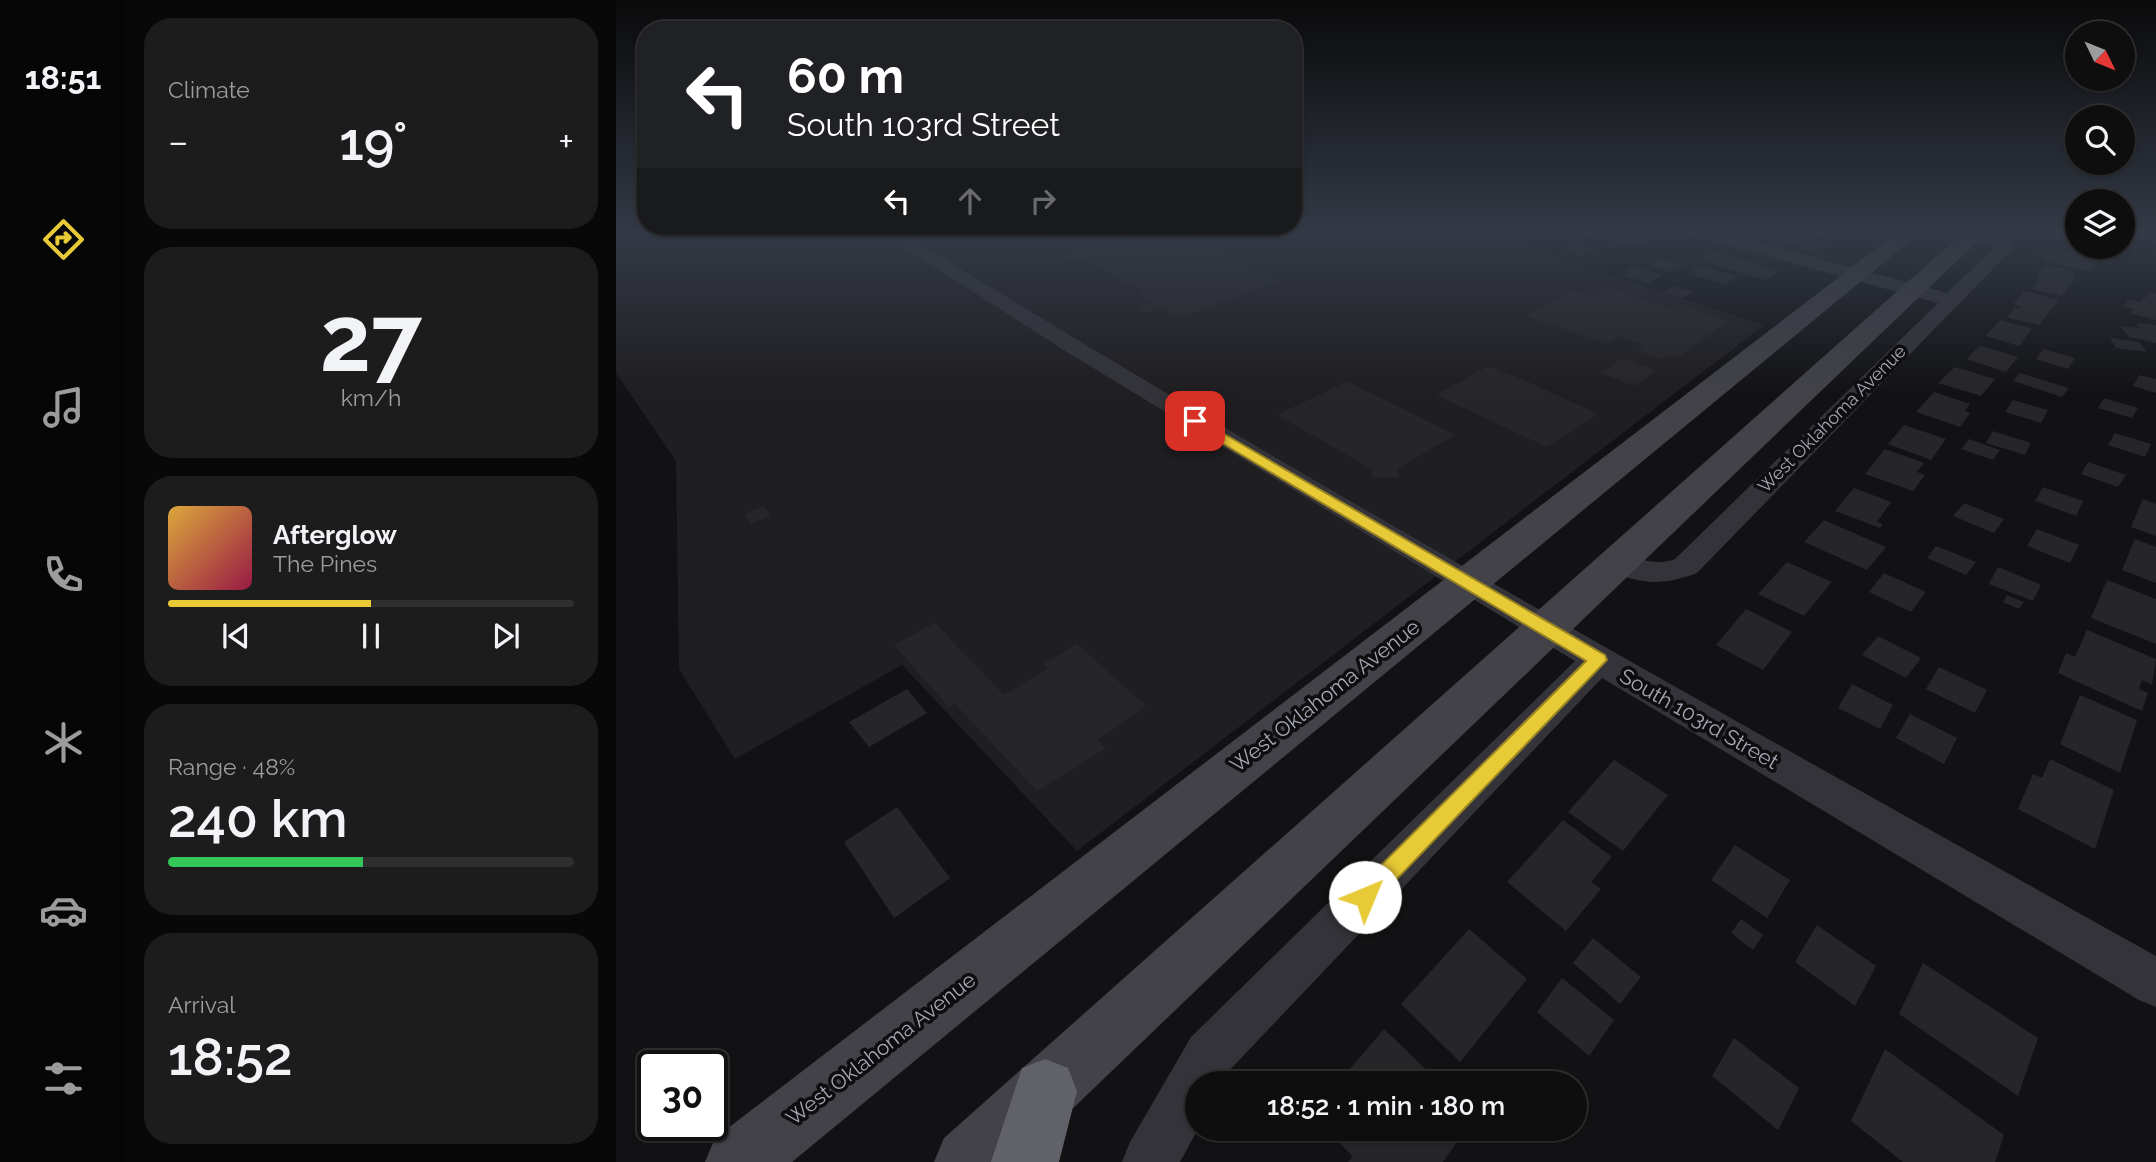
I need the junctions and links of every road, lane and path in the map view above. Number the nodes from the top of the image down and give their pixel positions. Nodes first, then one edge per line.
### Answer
1 (973, 285) edge
2 (1844, 285) edge
3 (1896, 285) edge
4 (1919, 285) edge
5 (1965, 285) edge
6 (1914, 290) junction
7 (1950, 300) junction
8 (1617, 564) junction
9 (1468, 583) junction
10 (1548, 628) junction
11 (1598, 660) junction
12 (2156, 983) edge
13 (1045, 1091) junction
14 (739, 1162) edge
15 (968, 1162) edge
16 (1025, 1162) edge
17 (1150, 1162) edge

1 - 9 street, South 103rd Street
2 - 9 main road, West Oklahoma Avenue
3 - 6 street
4 - 6 main road, West Oklahoma Avenue
5 - 7 street, West Oklahoma Avenue
6 - 7 street
6 - 8 main road, West Oklahoma Avenue
7 - 8 street, West Oklahoma Avenue
8 - 10 main road, West Oklahoma Avenue
9 - 10 street, South 103rd Street
9 - 14 main road, West Oklahoma Avenue
10 - 11 street, South 103rd Street
10 - 13 main road, West Oklahoma Avenue
11 - 12 street, South 103rd Street
11 - 17 street
13 - 15 main road, West Oklahoma Avenue
13 - 16 highway

